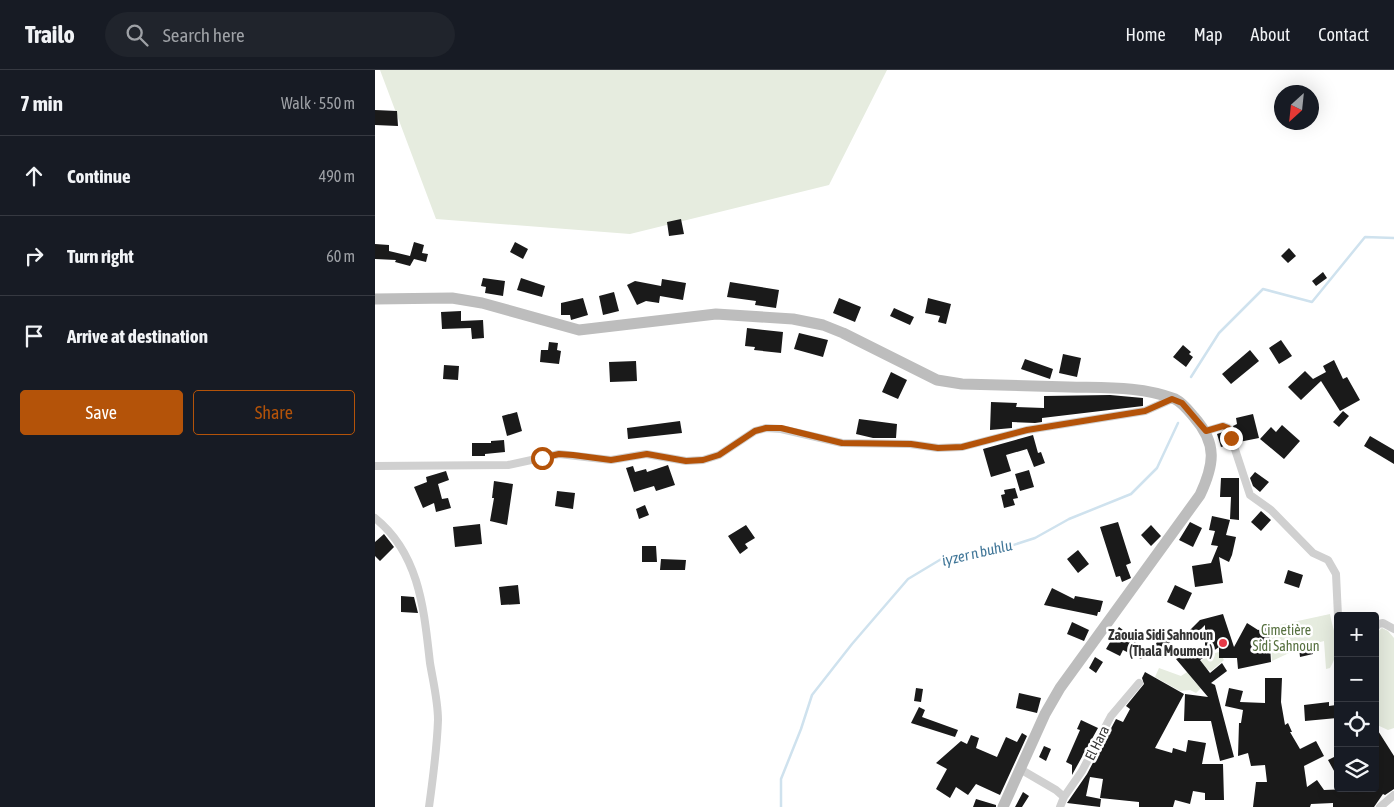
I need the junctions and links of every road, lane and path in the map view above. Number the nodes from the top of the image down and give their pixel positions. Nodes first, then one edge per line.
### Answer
1 (375, 300) edge
2 (1177, 401) junction
3 (1204, 429) junction
4 (375, 466) edge
5 (375, 518) edge
6 (1338, 612) edge
7 (1379, 624) edge
8 (1394, 629) edge
9 (1139, 683) dead end
10 (1021, 769) junction
11 (1394, 795) edge
12 (1064, 797) junction
13 (429, 807) edge
14 (1003, 807) edge
15 (1060, 807) edge
16 (1380, 807) edge

1 - 2 main road
2 - 3 main road
2 - 4 street
3 - 6 street
3 - 10 main road
5 - 13 street
7 - 8 street
9 - 12 street, El Hara
10 - 12 street
10 - 14 main road
11 - 16 street
12 - 15 street, El Hara

